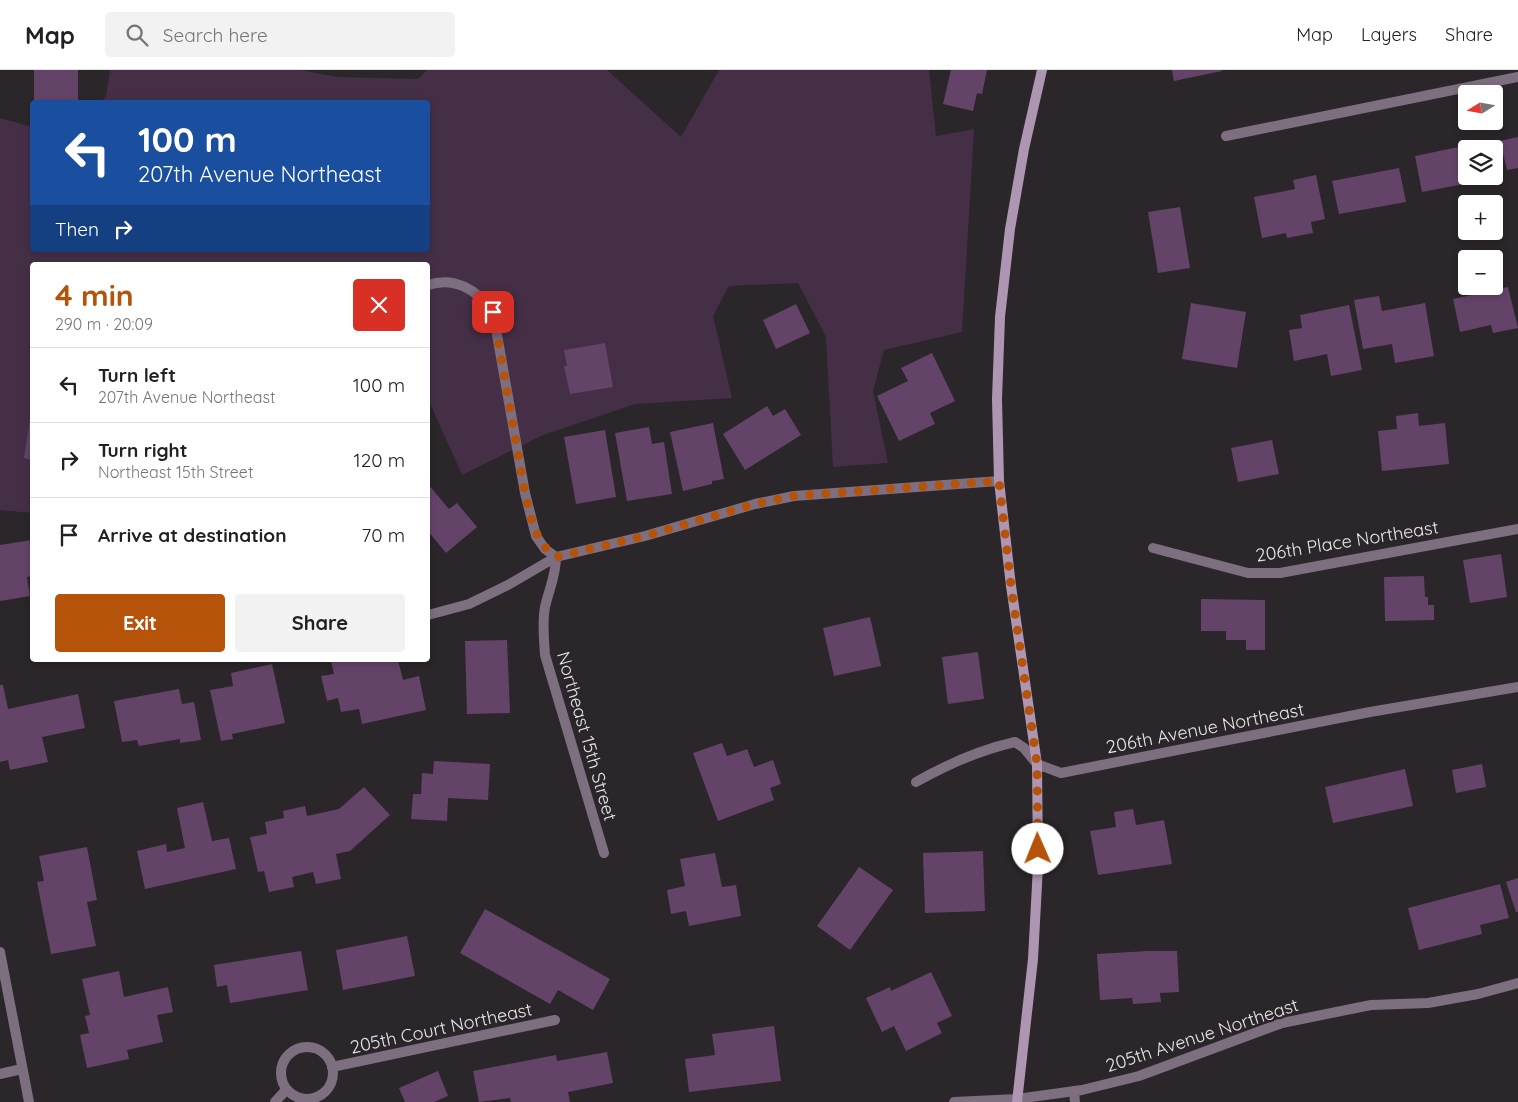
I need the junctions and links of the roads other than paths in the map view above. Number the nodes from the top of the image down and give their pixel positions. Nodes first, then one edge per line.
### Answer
1 (1042, 70) edge
2 (1518, 77) edge
3 (1226, 136) dead end
4 (430, 284) edge
5 (999, 481) junction
6 (1518, 529) edge
7 (1154, 548) dead end
8 (556, 557) junction
9 (430, 614) edge
10 (1518, 688) edge
11 (1037, 764) junction
12 (916, 782) dead end
13 (604, 853) dead end
14 (0, 952) edge
15 (1518, 983) edge
16 (555, 1020) dead end
17 (332, 1067) junction
18 (22, 1069) junction
19 (0, 1074) edge
20 (286, 1090) junction
21 (1074, 1091) junction
22 (1017, 1100) edge
23 (29, 1102) edge
24 (275, 1102) edge
25 (954, 1102) edge
26 (1075, 1102) edge

1 - 5 street
2 - 3 street
4 - 8 street
5 - 8 street
5 - 11 street
6 - 7 street, 206th Place Northeast
8 - 9 street
8 - 13 street, Northeast 15th Street
10 - 11 street, 206th Avenue Northeast
11 - 12 street, 206th Avenue Northeast
11 - 22 street
14 - 18 street
15 - 21 street, 205th Avenue Northeast
16 - 17 street, 205th Court Northeast
17 - 20 street, 205th Court Northeast
17 - 20 street, 205th Court Northeast
18 - 19 street
18 - 23 street
20 - 24 street
21 - 22 street, 205th Avenue Northeast
21 - 26 street
22 - 25 street, 205th Avenue Northeast

